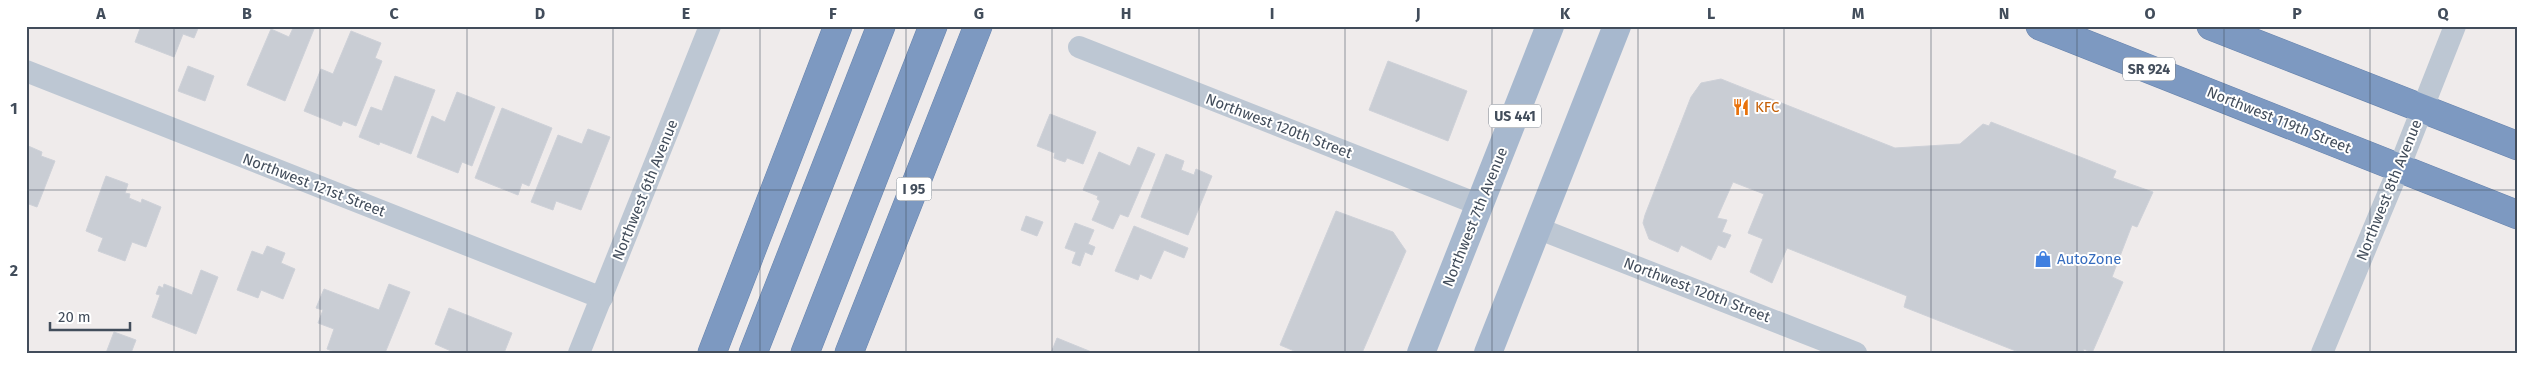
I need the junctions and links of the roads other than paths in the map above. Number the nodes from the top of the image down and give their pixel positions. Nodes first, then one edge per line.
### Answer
1 (710, 26) edge
2 (838, 26) edge
3 (881, 26) edge
4 (933, 26) edge
5 (978, 26) edge
6 (1550, 26) edge
7 (1616, 26) edge
8 (2040, 26) edge
9 (2211, 26) edge
10 (2455, 26) edge
11 (1079, 47) dead end
12 (26, 72) edge
13 (2423, 108) junction
14 (2518, 146) edge
15 (2399, 168) junction
16 (1480, 205) junction
17 (2518, 215) edge
18 (1538, 228) junction
19 (602, 298) junction
20 (1425, 349) edge
21 (579, 353) edge
22 (712, 353) edge
23 (753, 353) edge
24 (804, 353) edge
25 (849, 353) edge
26 (1488, 353) edge
27 (1856, 353) edge
28 (2322, 353) edge

1 - 19 street, Northwest 6th Avenue
2 - 22 highway
3 - 23 highway
4 - 24 highway
5 - 25 highway, I 95
6 - 16 main road, Northwest 7th Avenue / US 441
7 - 18 main road
8 - 15 highway, Northwest 119th Street / SR 924
9 - 13 highway
10 - 13 street, Northwest 8th Avenue
11 - 16 street, Northwest 120th Street
12 - 19 street, Northwest 121st Street
13 - 14 highway
13 - 15 street, Northwest 8th Avenue
15 - 17 highway, Northwest 119th Street / SR 924
15 - 28 street, Northwest 8th Avenue
16 - 20 main road, Northwest 7th Avenue / US 441
18 - 26 main road
18 - 27 street, Northwest 120th Street
19 - 21 street, Northwest 6th Avenue

